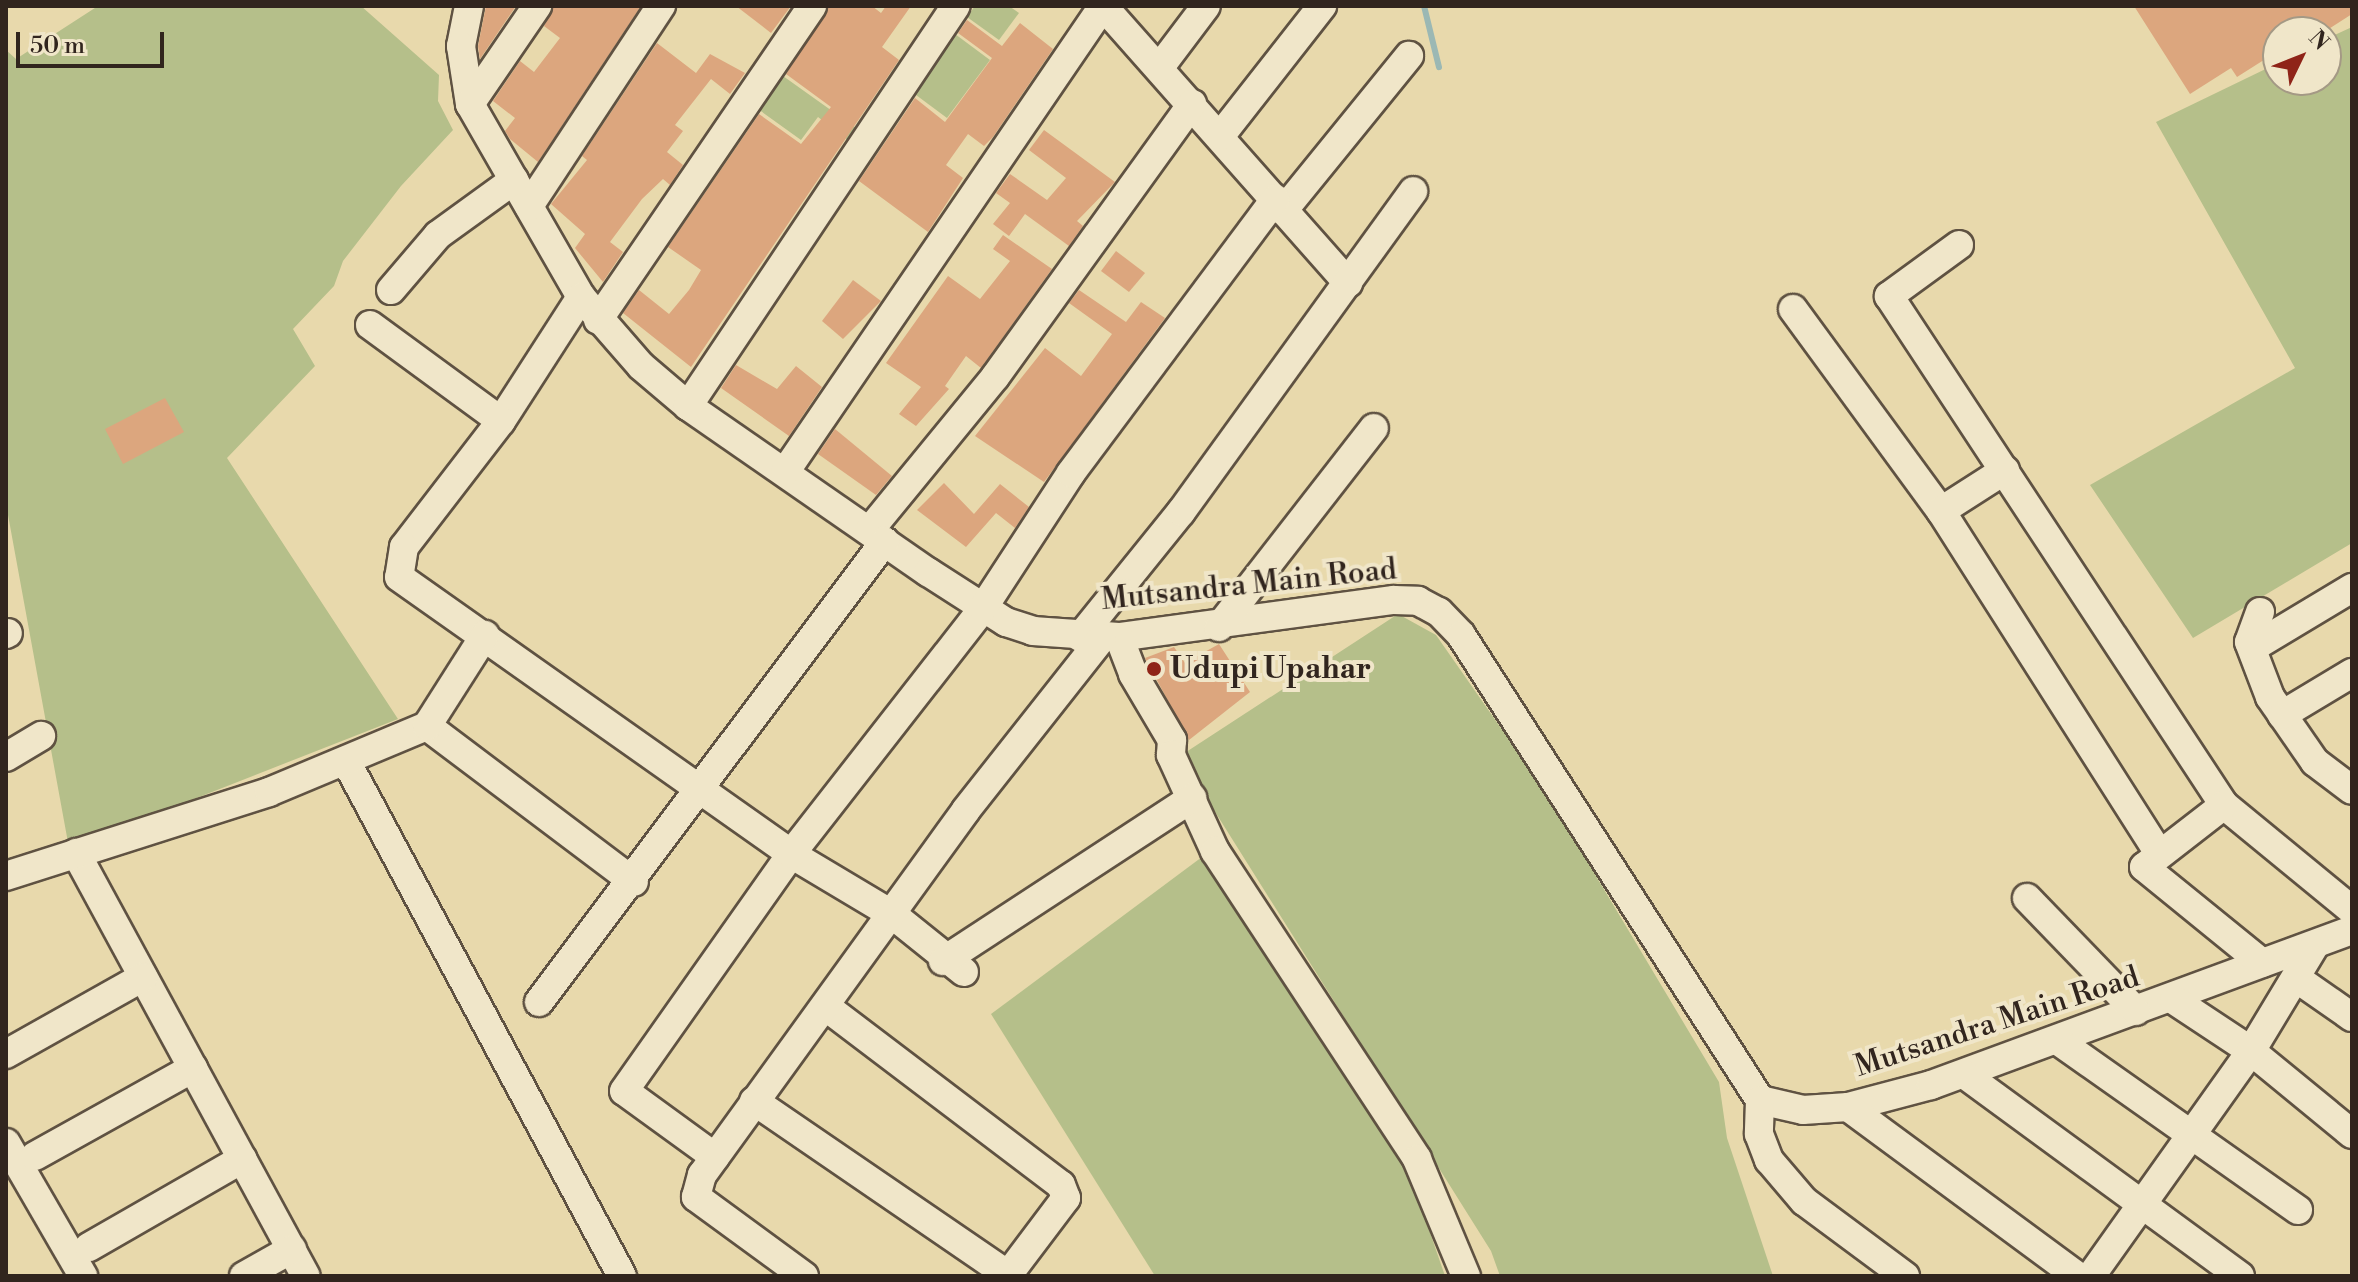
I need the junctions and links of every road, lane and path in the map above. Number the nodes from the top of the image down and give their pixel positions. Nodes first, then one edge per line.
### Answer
1 (469, 6) edge
2 (537, 6) edge
3 (661, 6) edge
4 (812, 6) edge
5 (956, 6) edge
6 (1103, 6) edge
7 (1206, 6) edge
8 (1322, 6) edge
9 (1409, 56) dead end
10 (1160, 67) junction
11 (470, 104) junction
12 (1192, 104) junction
13 (1221, 135) junction
14 (514, 180) junction
15 (1413, 191) dead end
16 (1279, 205) junction
17 (529, 206) junction
18 (1959, 245) dead end
19 (1348, 283) junction
20 (391, 290) dead end
21 (581, 297) junction
22 (1793, 309) dead end
23 (598, 320) junction
24 (370, 325) dead end
25 (688, 406) junction
26 (501, 421) junction
27 (1374, 428) dead end
28 (2005, 470) junction
29 (785, 472) junction
30 (1941, 511) junction
31 (877, 536) junction
32 (2352, 588) edge
33 (983, 608) junction
34 (2260, 612) dead end
35 (1219, 627) junction
36 (485, 635) junction
37 (1100, 637) junction
38 (2252, 648) junction
39 (2352, 673) edge
40 (2282, 715) junction
41 (427, 726) junction
42 (41, 736) dead end
43 (6, 757) edge
44 (346, 761) junction
45 (702, 789) junction
46 (2352, 790) edge
47 (1192, 798) junction
48 (2224, 805) junction
49 (76, 853) junction
50 (2159, 853) junction
51 (791, 854) junction
52 (6, 876) edge
53 (634, 882) junction
54 (2027, 898) dead end
55 (2352, 910) edge
56 (893, 915) junction
57 (2352, 930) edge
58 (2315, 945) junction
59 (2262, 963) junction
60 (143, 977) junction
61 (2296, 978) junction
62 (2174, 1000) junction
63 (539, 1002) dead end
64 (825, 1006) junction
65 (2136, 1011) junction
66 (2352, 1017) edge
67 (2057, 1040) junction
68 (2251, 1051) junction
69 (6, 1054) edge
70 (193, 1068) junction
71 (1964, 1074) junction
72 (1760, 1100) junction
73 (754, 1101) junction
74 (1848, 1107) junction
75 (2191, 1130) junction
76 (2352, 1134) edge
77 (6, 1143) edge
78 (35, 1156) dead end
79 (715, 1157) junction
80 (242, 1159) junction
81 (2141, 1203) junction
82 (2298, 1210) dead end
83 (89, 1247) dead end
84 (292, 1249) junction
85 (83, 1276) edge
86 (244, 1276) edge
87 (306, 1276) edge
88 (622, 1276) edge
89 (804, 1276) edge
90 (1009, 1276) edge
91 (1466, 1276) edge
92 (1905, 1276) edge
93 (2077, 1276) edge
94 (2091, 1276) edge
95 (2240, 1276) edge

1 - 11 street, Mutsandra Main Road
2 - 11 street
3 - 17 street
4 - 23 street
5 - 25 street
6 - 10 street
6 - 29 street
7 - 10 street
8 - 13 street
9 - 16 street
10 - 12 street
11 - 14 street, Mutsandra Main Road
12 - 13 street
12 - 31 street
13 - 16 street
14 - 17 street, Mutsandra Main Road
14 - 20 street
15 - 19 street
16 - 19 street
16 - 33 street
17 - 21 street, Mutsandra Main Road
18 - 28 street
19 - 37 street
21 - 23 street, Mutsandra Main Road
21 - 26 street
22 - 30 street
23 - 25 street, Mutsandra Main Road
24 - 26 street
25 - 29 street, Mutsandra Main Road
26 - 36 street
27 - 35 street
28 - 30 street
28 - 48 street
29 - 31 street, Mutsandra Main Road
30 - 50 street
31 - 33 street, Mutsandra Main Road
31 - 45 street
32 - 38 street
33 - 37 street, Mutsandra Main Road
33 - 51 street
34 - 38 street
35 - 37 street, Mutsandra Main Road
35 - 72 street, Mutsandra Main Road
36 - 41 street
36 - 45 street
37 - 47 street
37 - 56 street
38 - 40 street
39 - 40 street
40 - 46 street
41 - 44 street
41 - 53 street
42 - 43 street
44 - 49 street
44 - 88 street
45 - 51 street
45 - 53 street
47 - 56 street
47 - 91 street
48 - 50 street
48 - 55 street
49 - 52 street
49 - 60 street
50 - 59 street
51 - 56 street
51 - 79 street
53 - 63 street
54 - 65 street
56 - 64 street
57 - 58 street, Mutsandra Main Road
58 - 59 street, Mutsandra Main Road
58 - 61 street
59 - 62 street, Mutsandra Main Road
60 - 69 street
60 - 70 street
61 - 66 street
61 - 68 street
62 - 65 street, Mutsandra Main Road
62 - 68 street
64 - 73 street
64 - 90 street
65 - 67 street, Mutsandra Main Road
67 - 71 street, Mutsandra Main Road
67 - 75 street
68 - 75 street
68 - 76 street
70 - 78 street
70 - 80 street
71 - 74 street, Mutsandra Main Road
71 - 81 street
72 - 74 street, Mutsandra Main Road
72 - 92 street
73 - 79 street
73 - 90 street
74 - 93 street
75 - 81 street
75 - 82 street
77 - 85 street
79 - 89 street
80 - 83 street
80 - 84 street
81 - 94 street
81 - 95 street
84 - 86 street
84 - 87 street

